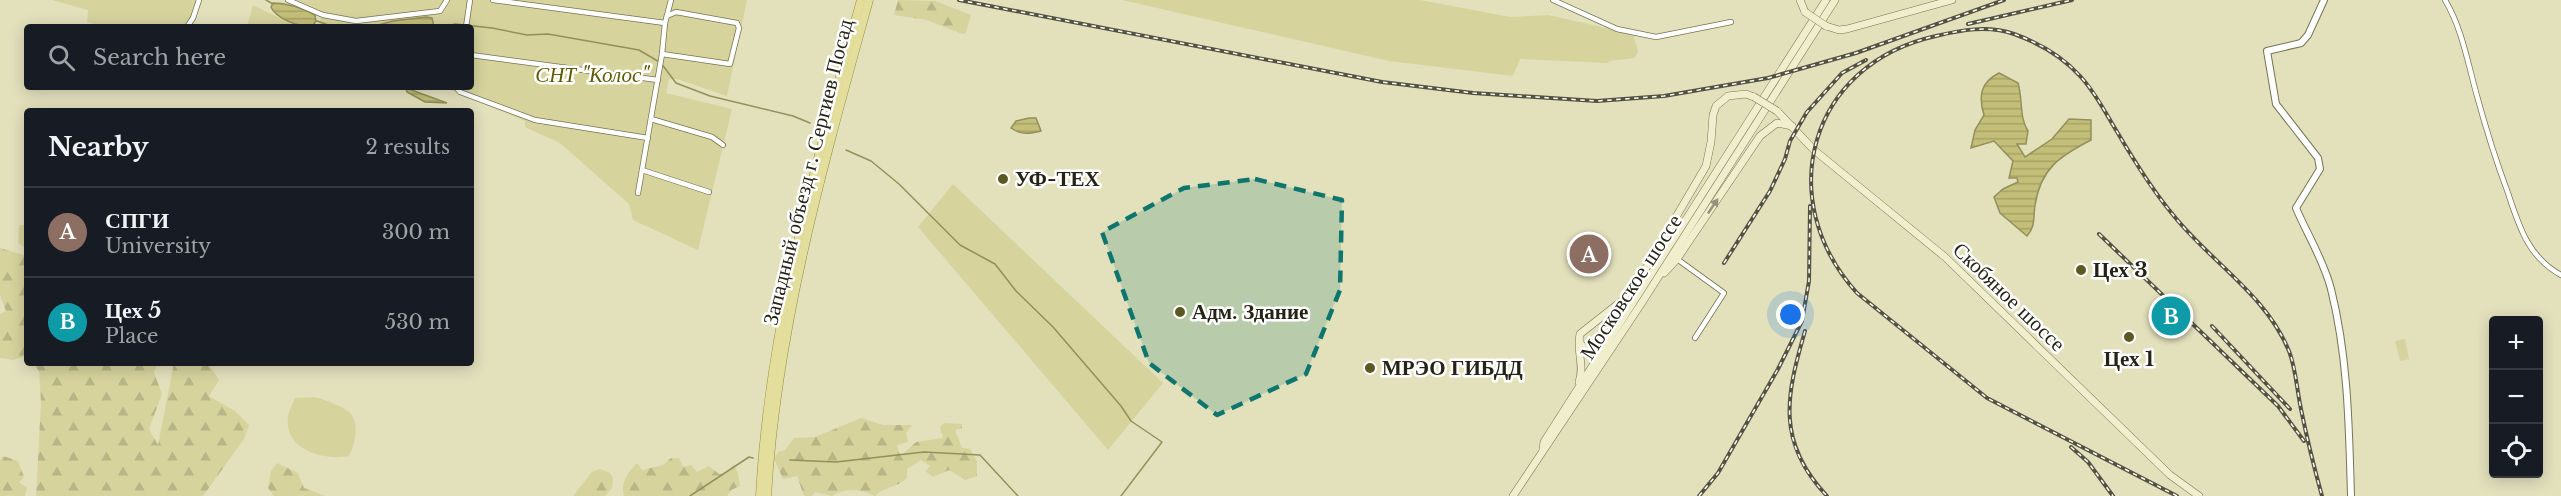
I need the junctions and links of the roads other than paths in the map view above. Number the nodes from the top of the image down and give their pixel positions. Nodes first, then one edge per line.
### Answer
1 (199, 0) edge
2 (288, 0) edge
3 (447, 0) edge
4 (470, 0) edge
5 (492, 0) edge
6 (671, 0) edge
7 (861, 0) edge
8 (869, 0) edge
9 (1553, 0) edge
10 (1826, 0) edge
11 (1835, 0) edge
12 (1952, 0) edge
13 (2324, 0) edge
14 (2445, 0) edge
15 (1802, 6) edge
16 (667, 16) junction
17 (665, 22) junction
18 (1731, 22) dead end
19 (189, 24) edge
20 (466, 24) edge
21 (662, 54) junction
22 (474, 55) edge
23 (658, 80) junction
24 (458, 90) edge
25 (1754, 97) joint
26 (651, 119) junction
27 (1793, 126) junction
28 (648, 138) junction
29 (1742, 138) junction
30 (723, 145) dead end
31 (642, 170) junction
32 (709, 192) dead end
33 (638, 193) dead end
34 (1677, 259) junction
35 (2561, 275) edge
36 (1641, 304) junction
37 (1614, 333) junction
38 (1579, 338) junction
39 (1695, 338) dead end
40 (1601, 358) junction
41 (1575, 395) junction
42 (1542, 452) junction
43 (760, 496) edge
44 (767, 496) edge
45 (1513, 496) edge
46 (2199, 496) edge
47 (2351, 496) edge

1 - 19 street
2 - 3 street
4 - 20 street
5 - 17 street
6 - 16 street
7 - 43 main road, Западный объезд г. Сергиев Посад
8 - 44 main road, Западный объезд г. Сергиев Посад
9 - 18 street
10 - 29 main road
11 - 29 main road
12 - 15 main road, bridge
13 - 47 street
14 - 35 street
16 - 17 street
16 - 21 street
17 - 21 street
21 - 23 street
22 - 23 street
23 - 26 street
24 - 28 street
25 - 27 main road, Скобяное шоссе, bridge
25 - 38 main road, Московское шоссе
26 - 28 street
26 - 30 street
34 -> 27 main road
27 - 46 main road, Скобяное шоссе
28 - 31 street
29 - 36 main road, Московское шоссе
29 - 37 main road, Московское шоссе
31 - 32 street
31 - 33 street
34 - 36 main road
34 - 39 street
36 - 40 main road, Московское шоссе
37 - 38 main road, Московское шоссе
37 - 40 main road, Московское шоссе
38 - 40 main road
38 - 41 main road
40 - 41 main road, Московское шоссе
40 - 42 main road, Московское шоссе
41 - 42 main road, Московское шоссе
42 - 45 main road, Московское шоссе

